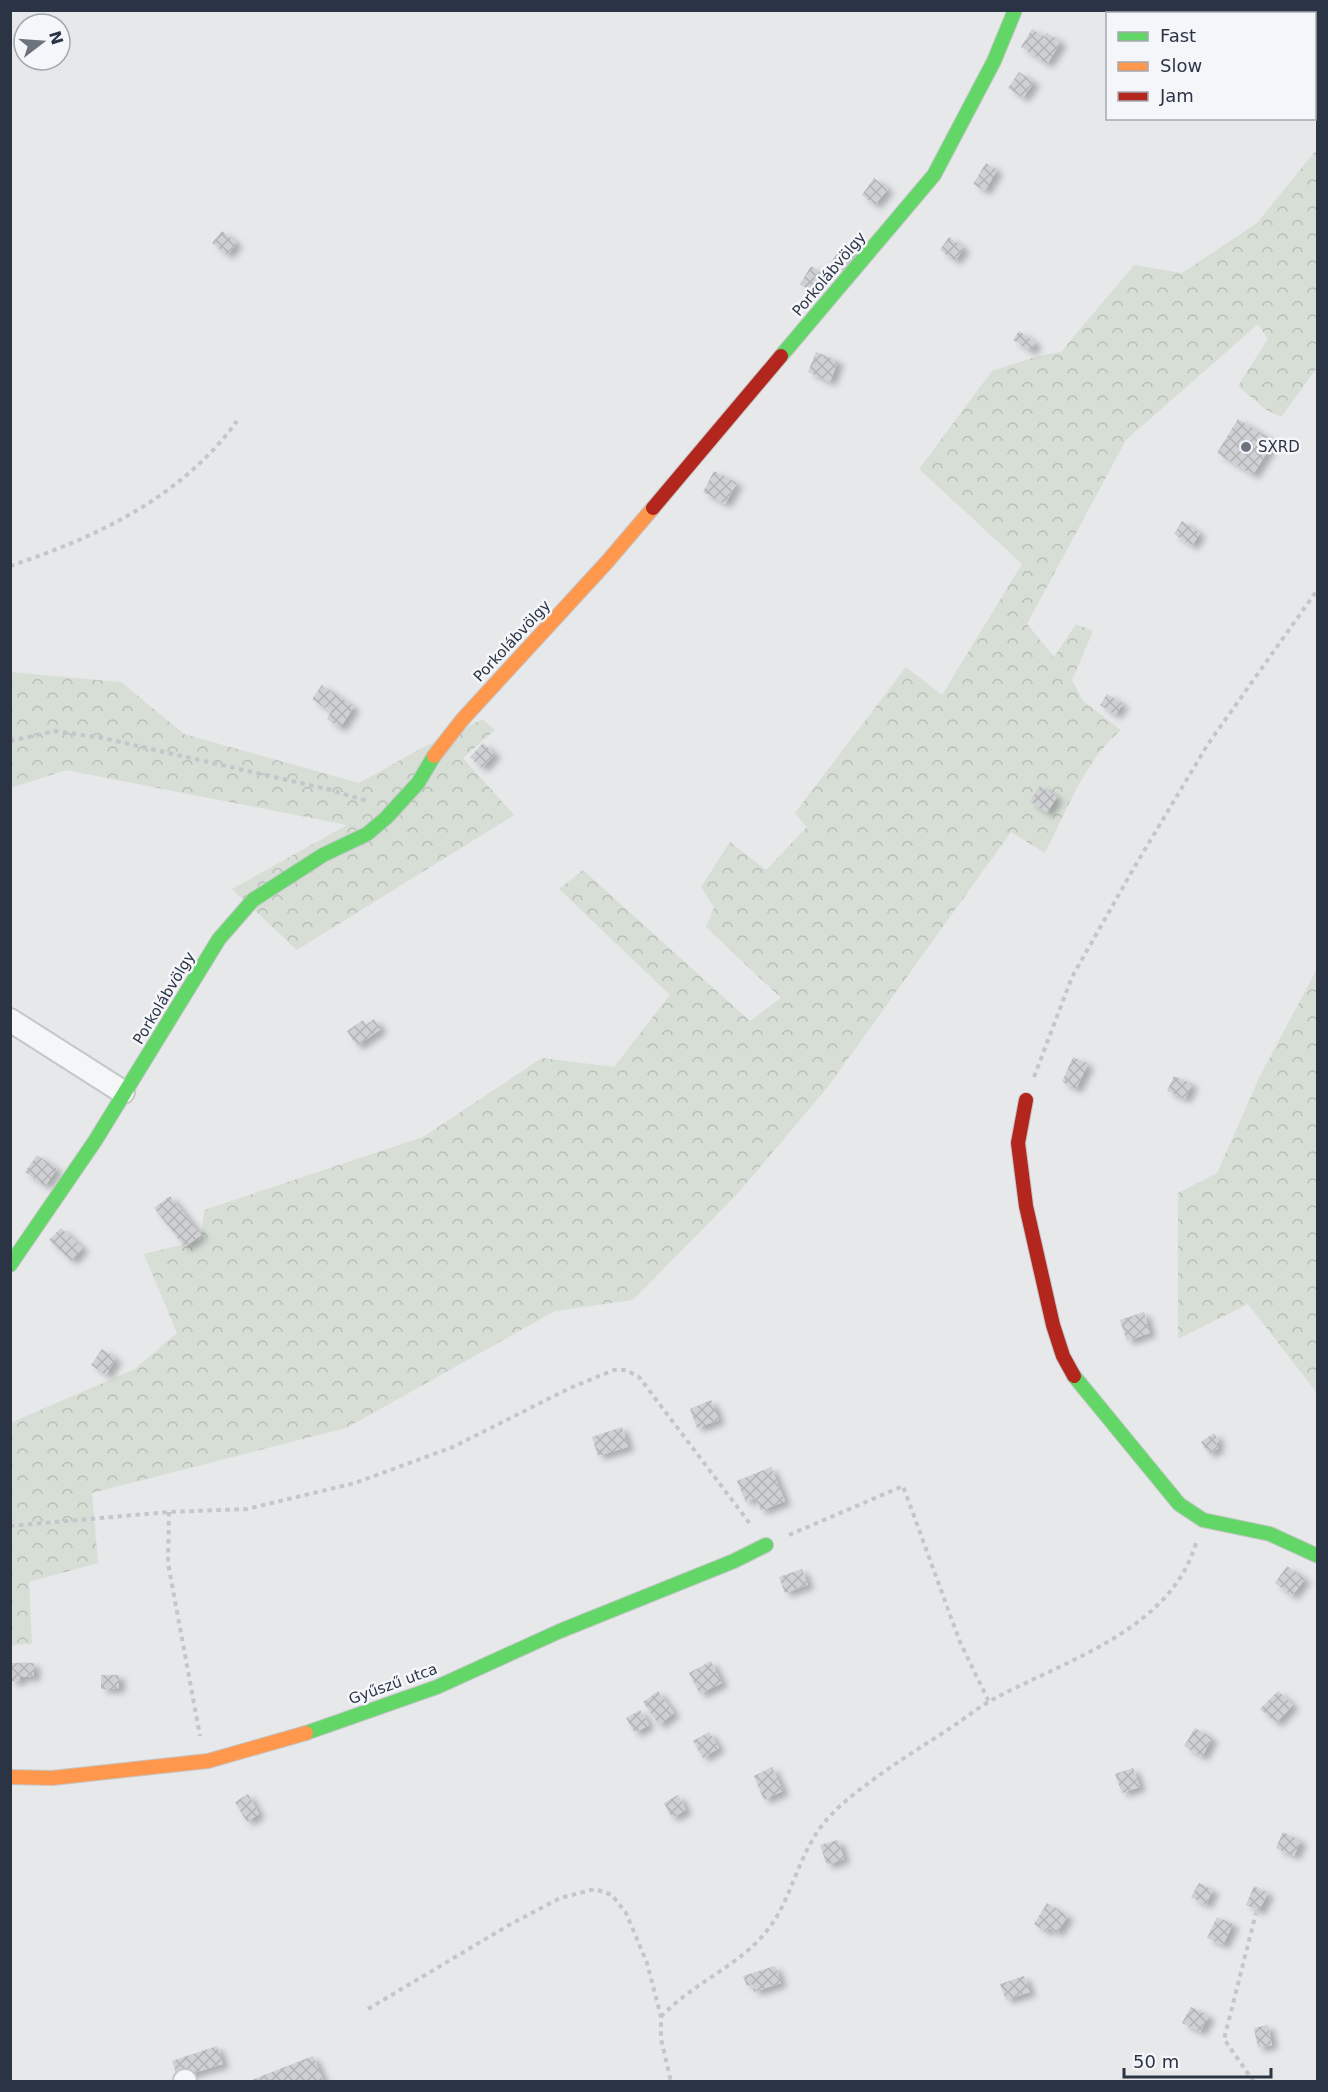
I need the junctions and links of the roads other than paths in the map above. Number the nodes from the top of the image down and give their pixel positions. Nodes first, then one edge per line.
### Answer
1 (1015, 10) edge
2 (10, 1020) edge
3 (123, 1092) junction
4 (1026, 1100) road end
5 (10, 1265) edge
6 (766, 1545) road end
7 (1317, 1556) edge
8 (10, 1778) edge

1 - 3 street, Porkolábvölgy
2 - 3 street
3 - 5 street, Porkolábvölgy
4 - 7 street
6 - 8 street, Gyűszű utca

